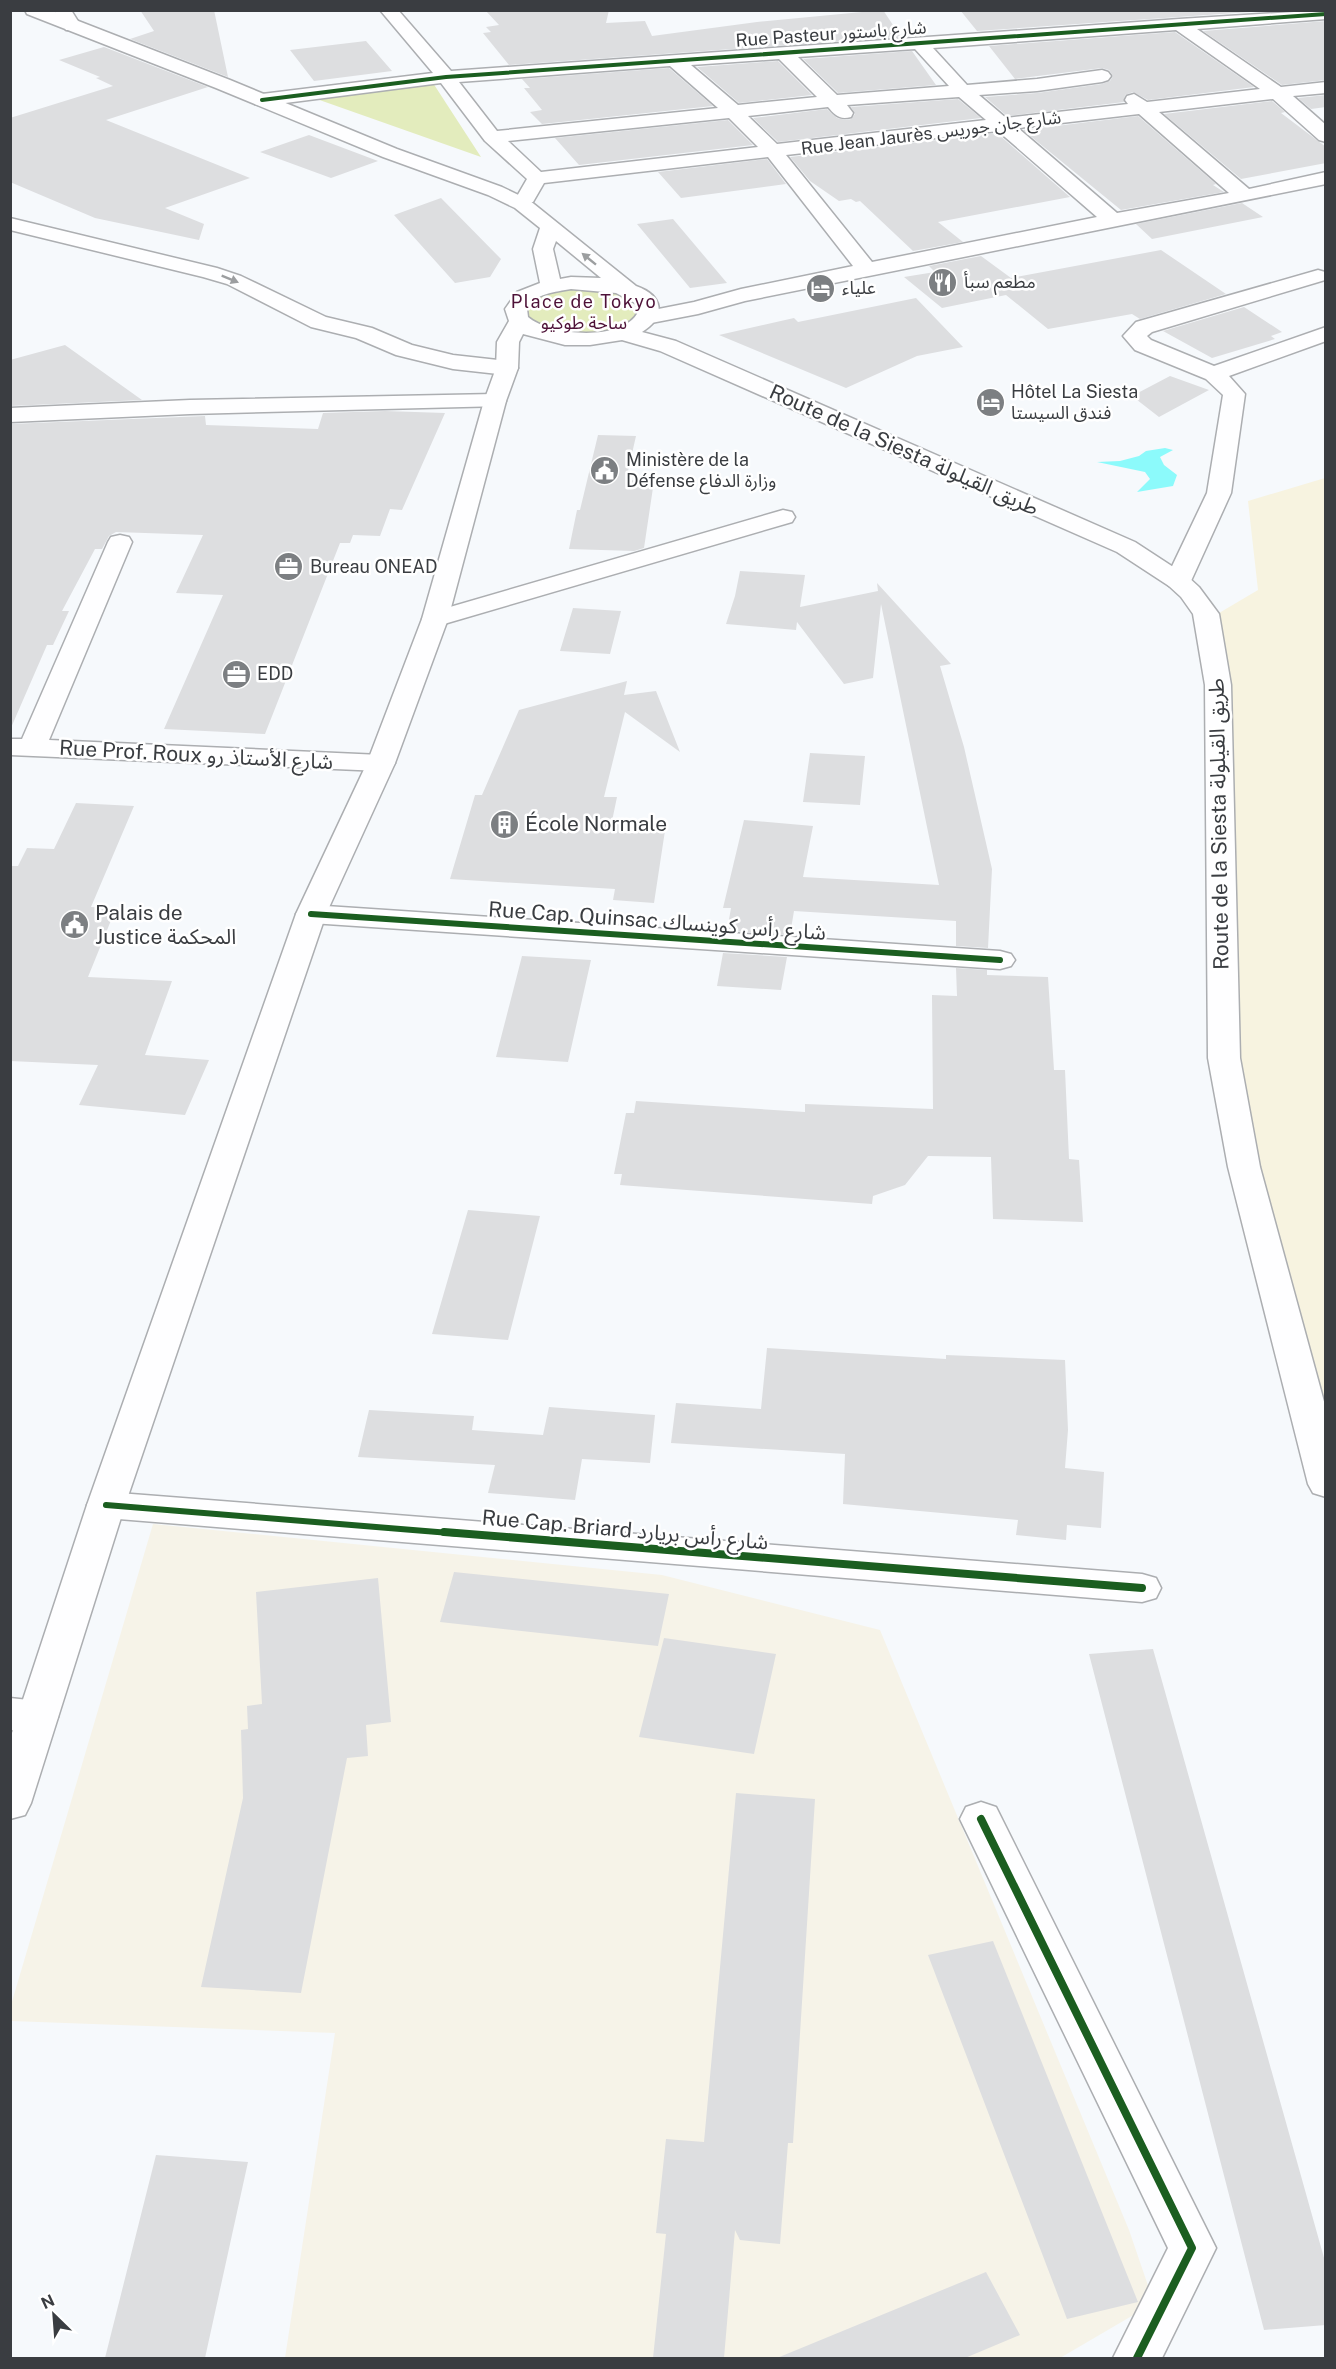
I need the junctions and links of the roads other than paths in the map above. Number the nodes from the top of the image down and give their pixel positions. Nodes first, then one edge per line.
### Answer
1 (33, 10) edge
2 (388, 10) edge
3 (1326, 14) edge
4 (67, 18) edge
5 (1179, 24) junction
6 (1042, 34) junction
7 (919, 43) junction
8 (784, 53) junction
9 (675, 61) junction
10 (1102, 76) junction
11 (446, 77) junction
12 (1326, 87) edge
13 (962, 90) junction
14 (1278, 93) junction
15 (262, 100) junction
16 (833, 101) junction
17 (1144, 108) junction
18 (734, 112) junction
19 (1004, 125) junction
20 (1326, 136) edge
21 (492, 137) junction
22 (872, 140) junction
23 (772, 152) junction
24 (537, 178) junction
25 (1326, 178) edge
26 (1245, 196) junction
27 (522, 204) junction
28 (10, 210) edge
29 (1113, 220) junction
30 (10, 224) edge
31 (551, 227) junction
32 (868, 271) junction
33 (1318, 276) dead end
34 (551, 286) junction
35 (628, 290) junction
36 (645, 315) junction
37 (519, 321) junction
38 (364, 333) junction
39 (621, 333) junction
40 (1326, 333) edge
41 (566, 338) junction
42 (668, 346) junction
43 (525, 360) junction
44 (1214, 374) junction
45 (495, 401) junction
46 (10, 415) edge
47 (783, 518) dead end
48 (120, 542) dead end
49 (1178, 581) junction
50 (435, 619) junction
51 (21, 747) edge
52 (381, 763) junction
53 (311, 914) junction
54 (1000, 960) dead end
55 (1326, 1484) edge
56 (106, 1505) junction
57 (1142, 1588) dead end
58 (24, 1715) edge
59 (10, 1803) edge
60 (981, 1819) dead end
61 (1137, 2358) edge

1 - 4 street
2 - 11 street
3 - 5 street, Rue Pasteur شارع باستور
4 - 15 street
5 - 6 street, Rue Pasteur شارع باستور
5 - 14 street
6 - 7 street, Rue Pasteur شارع باستور
6 - 10 street
7 - 8 street, Rue Pasteur شارع باستور
7 - 13 street
8 - 9 street, Rue Pasteur شارع باستور
8 - 16 street
9 - 11 street, Rue Pasteur شارع باستور
9 - 18 street
10 - 13 street
10 - 17 street
11 - 15 street, Rue Pasteur شارع باستور
11 - 21 street
12 - 14 street, Rue Jean Jaurès شارع جان جوريس
13 - 16 street
13 - 19 street
14 - 17 street, Rue Jean Jaurès شارع جان جوريس
14 - 20 street
15 - 27 street
16 - 18 street
16 - 22 street
17 - 19 street, Rue Jean Jaurès شارع جان جوريس
17 - 26 street
18 - 21 street
18 - 23 street
19 - 22 street, Rue Jean Jaurès شارع جان جوريس
19 - 29 street
21 - 24 street
22 - 23 street, Rue Jean Jaurès شارع جان جوريس
23 - 24 street, Rue Jean Jaurès شارع جان جوريس
23 - 32 street
24 - 27 street
25 - 26 street
26 - 29 street
27 - 31 street
28 - 38 street
29 - 32 street
30 -> 38 street
31 - 34 street
35 -> 31 street
32 - 36 street
33 - 44 street
34 - 35 street
34 - 37 street
35 - 36 street
36 - 39 street
36 - 42 street, Route de la Siesta طريق القيلولة
37 - 41 street
37 - 43 street
38 - 43 street
39 - 41 street
39 - 42 street, Route de la Siesta طريق القيلولة
40 - 44 street
41 - 43 street
42 - 49 street, Route de la Siesta طريق القيلولة
43 - 45 street
44 - 49 street
45 - 46 street
45 - 50 street
47 - 50 street
48 - 51 street
49 - 55 street, Route de la Siesta طريق القيلولة
50 - 52 street
51 - 52 street, Rue Prof. Roux شارع الأستاذ رو
52 - 53 street
53 - 54 street, Rue Cap. Quinsac شارع رأس كوينساك
53 - 56 street
56 - 57 street, Rue Cap. Briard شارع رأس بريارد
56 - 58 street
58 - 59 street
60 - 61 street

